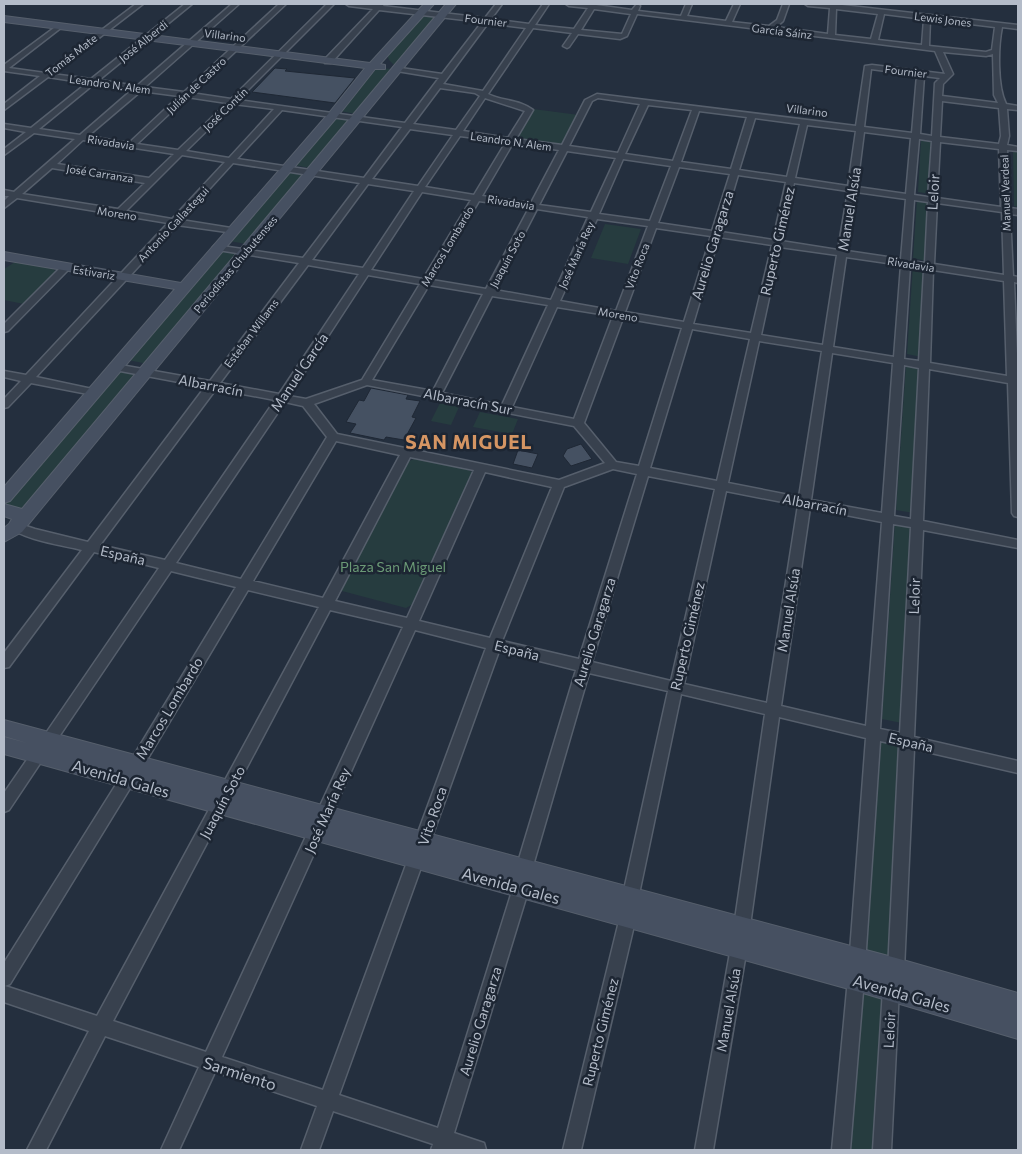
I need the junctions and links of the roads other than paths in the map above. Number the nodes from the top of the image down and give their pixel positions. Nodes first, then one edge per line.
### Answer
1 (140, 4) edge
2 (189, 4) edge
3 (236, 4) edge
4 (282, 4) edge
5 (331, 4) edge
6 (349, 4) edge
7 (429, 4) edge
8 (451, 4) edge
9 (499, 4) edge
10 (546, 4) edge
11 (569, 4) edge
12 (638, 4) edge
13 (689, 4) edge
14 (737, 4) edge
15 (786, 4) edge
16 (808, 4) edge
17 (380, 5) edge
18 (592, 5) edge
19 (833, 6) junction
20 (635, 11) junction
21 (421, 12) junction
22 (882, 12) junction
23 (442, 15) junction
24 (927, 17) junction
25 (683, 18) junction
26 (4, 19) edge
27 (487, 20) junction
28 (728, 24) junction
29 (531, 25) junction
30 (999, 25) junction
31 (60, 26) junction
32 (1018, 27) edge
33 (770, 29) junction
34 (577, 31) junction
35 (101, 32) junction
36 (831, 37) junction
37 (146, 38) junction
38 (874, 41) junction
39 (192, 44) junction
40 (567, 46) dead end
41 (925, 46) junction
42 (234, 49) junction
43 (938, 49) junction
44 (995, 52) junction
45 (280, 55) junction
46 (328, 60) junction
47 (372, 66) junction
48 (4, 68) edge
49 (868, 68) joint
50 (397, 69) junction
51 (921, 73) junction
52 (46, 75) junction
53 (945, 77) junction
54 (92, 81) junction
55 (440, 81) junction
56 (140, 88) junction
57 (484, 94) junction
58 (185, 95) junction
59 (593, 98) joint
60 (938, 98) junction
61 (233, 101) junction
62 (645, 102) junction
63 (1003, 106) junction
64 (4, 108) edge
65 (280, 108) junction
66 (1018, 108) edge
67 (529, 110) joint
68 (696, 110) junction
69 (333, 115) junction
70 (752, 115) junction
71 (356, 118) junction
72 (927, 120) junction
73 (804, 122) junction
74 (4, 126) edge
75 (407, 126) junction
76 (860, 129) junction
77 (32, 130) junction
78 (458, 133) junction
79 (916, 136) junction
80 (82, 138) junction
81 (937, 138) junction
82 (510, 141) junction
83 (131, 145) junction
84 (1003, 147) junction
85 (565, 148) junction
86 (1018, 149) edge
87 (180, 152) junction
88 (4, 153) edge
89 (621, 156) junction
90 (232, 160) junction
91 (676, 164) junction
92 (50, 166) junction
93 (285, 168) junction
94 (311, 172) junction
95 (734, 172) junction
96 (790, 180) junction
97 (151, 181) junction
98 (366, 181) junction
99 (420, 189) junction
100 (852, 189) junction
101 (4, 193) edge
102 (14, 196) junction
103 (476, 197) junction
104 (910, 197) junction
105 (933, 200) junction
106 (4, 205) edge
107 (535, 206) junction
108 (1006, 211) junction
109 (1018, 212) edge
110 (119, 213) junction
111 (594, 215) junction
112 (174, 222) junction
113 (653, 224) junction
114 (231, 231) junction
115 (716, 234) junction
116 (776, 243) junction
117 (218, 247) junction
118 (245, 252) junction
119 (842, 253) junction
120 (6, 259) edge
121 (305, 262) junction
122 (905, 263) junction
123 (928, 266) junction
124 (66, 267) junction
125 (366, 272) junction
126 (124, 277) junction
127 (1014, 279) edge
128 (426, 282) junction
129 (184, 288) junction
130 (489, 293) junction
131 (554, 304) junction
132 (618, 314) junction
133 (687, 326) junction
134 (4, 328) edge
135 (755, 337) junction
136 (828, 350) junction
137 (899, 362) junction
138 (924, 366) junction
139 (115, 367) junction
140 (145, 373) junction
141 (4, 374) edge
142 (28, 379) junction
143 (1016, 380) edge
144 (366, 382) junction
145 (212, 385) junction
146 (93, 392) junction
147 (436, 395) junction
148 (282, 398) junction
149 (306, 403) junction
150 (4, 406) edge
151 (506, 409) junction
152 (578, 423) junction
153 (332, 437) junction
154 (406, 453) junction
155 (612, 465) junction
156 (481, 468) junction
157 (645, 470) junction
158 (559, 484) junction
159 (722, 485) junction
160 (4, 497) edge
161 (804, 502) junction
162 (4, 510) edge
163 (1018, 513) edge
164 (888, 518) junction
165 (917, 524) junction
166 (14, 529) edge
167 (4, 544) edge
168 (1018, 544) edge
169 (91, 548) junction
170 (168, 565) junction
171 (244, 583) junction
172 (328, 604) junction
173 (410, 624) junction
174 (494, 645) junction
175 (4, 663) edge
176 (584, 666) junction
177 (676, 688) junction
178 (773, 710) junction
179 (4, 728) edge
180 (873, 734) junction
181 (908, 742) junction
182 (4, 745) edge
183 (43, 747) junction
184 (1018, 767) edge
185 (132, 771) junction
186 (224, 798) junction
187 (4, 805) edge
188 (321, 823) junction
189 (420, 850) junction
190 (522, 878) junction
191 (629, 908) junction
192 (740, 937) junction
193 (857, 970) junction
194 (4, 978) edge
195 (894, 980) junction
196 (4, 994) edge
197 (1018, 1005) edge
198 (100, 1026) junction
199 (1018, 1027) edge
200 (210, 1063) junction
201 (328, 1102) junction
202 (442, 1144) edge
203 (36, 1150) edge
204 (170, 1150) edge
205 (310, 1150) edge
206 (477, 1150) edge
207 (572, 1150) edge
208 (704, 1150) edge
209 (841, 1150) edge
210 (882, 1150) edge

1 - 35 street, Tomás Mate
2 - 37 street, José Alberdi
3 - 39 street
4 - 42 street, Julián de Castro
5 - 45 street, José Contín
6 - 17 street, Fournier
7 - 21 street, Periodistas Chubutenses
8 - 23 street, Periodistas Chubutenses
9 - 27 street, Esteban Willams
10 - 29 street, Manuel García
11 - 18 street, García Sáinz
12 - 20 street
13 - 25 street
14 - 28 street
15 - 33 street
16 - 19 street, Lewis Jones
17 - 21 street, Fournier
17 - 46 street
18 - 20 street, García Sáinz
18 - 34 street
19 - 22 street, Lewis Jones
19 - 36 street
20 - 25 street, García Sáinz
20 - 34 street, Fournier
21 - 23 street, Fournier
21 - 47 street, Periodistas Chubutenses
22 - 24 street, Lewis Jones
22 - 38 street
23 - 27 street, Fournier
23 - 50 street, Periodistas Chubutenses
24 - 30 street, Lewis Jones
24 - 41 street
25 - 28 street, García Sáinz
26 - 31 street, Villarino
27 - 29 street, Fournier
27 - 55 street, Esteban Willams
28 - 33 street, García Sáinz
29 - 34 street, Fournier
29 - 57 street, Manuel García
30 - 32 street, Lewis Jones
30 - 44 street, Manuel Verdeal
31 - 35 street, Villarino
31 - 48 street
33 - 36 street, García Sáinz
34 - 40 street
35 - 37 street, Villarino
35 - 52 street, Tomás Mate
36 - 38 street, García Sáinz
37 - 39 street, Villarino
37 - 54 street, José Alberdi
38 - 41 street, García Sáinz
39 - 42 street, Villarino
39 - 56 street
41 - 43 street, García Sáinz
42 - 45 street, Villarino
42 - 58 street, Julián de Castro
43 - 44 street, García Sáinz
43 - 53 street, Leloir
44 - 63 street, Manuel Verdeal
45 - 46 street, Villarino
45 - 61 street, José Contín
46 - 47 street, Villarino
47 - 50 street, Villarino
47 - 69 street, Periodistas Chubutenses
48 - 52 street, Leandro N. Alem
49 - 51 street, Fournier
49 - 76 street, Manuel Alsúa
50 - 55 street, Villarino
50 - 71 street, Periodistas Chubutenses
51 - 53 street, Fournier
51 - 72 street
52 - 54 street, Leandro N. Alem
52 - 64 street, Tomás Mate
53 - 60 street, Leloir
54 - 56 street, Leandro N. Alem
54 - 77 street, José Alberdi
55 - 57 street, Villarino
55 - 75 street, Esteban Willams
56 - 58 street, Leandro N. Alem
56 - 80 street
57 - 67 street, Villarino
57 - 78 street, Manuel García
58 - 61 street, Leandro N. Alem
58 - 83 street, Julián de Castro
59 - 62 street, Villarino
59 - 85 street, Juaquín Soto
60 - 63 street
60 - 72 street, Leloir
61 - 65 street, Leandro N. Alem
61 - 87 street, José Contín
62 - 68 street, Villarino
62 - 89 street, José María Rey
63 - 66 street
63 - 84 street, Manuel Verdeal
65 - 69 street, Leandro N. Alem
65 - 90 street, Antonio Gallastegui
67 - 82 street, Marcos Lombardo
68 - 70 street, Villarino
68 - 91 street, Vito Roca
69 - 71 street, Leandro N. Alem
69 - 93 street, Periodistas Chubutenses
70 - 73 street, Villarino
70 - 95 street, Aurelio Garagarza
71 - 75 street, Leandro N. Alem
71 - 94 street, Periodistas Chubutenses
72 - 79 street, Leloir
72 - 81 street, Leloir
73 - 76 street, Villarino
73 - 96 street, Ruperto Giménez
74 - 77 street, Rivadavia
75 - 78 street, Leandro N. Alem
75 - 98 street, Esteban Willams
76 - 79 street, Villarino
76 - 100 street, Manuel Alsúa
77 - 80 street, Rivadavia
77 - 88 street, José Alberdi
78 - 82 street, Leandro N. Alem
78 - 99 street, Manuel García
79 - 81 street, Villarino
79 - 104 street, Leloir
80 - 83 street, Rivadavia
80 - 92 street
81 - 84 street, Villarino
81 - 105 street, Leloir
82 - 85 street, Leandro N. Alem
82 - 103 street, Marcos Lombardo
83 - 87 street, Rivadavia
84 - 86 street, Villarino
84 - 108 street, Manuel Verdeal
85 - 89 street, Leandro N. Alem
85 - 107 street, Juaquín Soto
87 - 90 street, Rivadavia
87 - 97 street, José Contín
89 - 91 street, Leandro N. Alem
89 - 111 street, José María Rey
90 - 93 street, Rivadavia
90 - 112 street, Antonio Gallastegui
91 - 95 street, Leandro N. Alem
91 - 113 street, Vito Roca
92 - 97 street, José Carranza
92 - 102 street
93 - 94 street, Rivadavia
93 - 114 street, Periodistas Chubutenses
94 - 98 street, Rivadavia
94 - 118 street, Periodistas Chubutenses
95 - 96 street, Leandro N. Alem
95 - 115 street, Aurelio Garagarza
96 - 100 street, Leandro N. Alem
96 - 116 street, Ruperto Giménez
97 - 110 street, José Contín
98 - 99 street, Rivadavia
98 - 121 street, Esteban Willams
99 - 103 street, Rivadavia
99 - 125 street, Manuel García
100 - 104 street, Leandro N. Alem
100 - 119 street, Manuel Alsúa
101 - 102 street, Moreno
102 - 106 street
102 - 110 street, Moreno
103 - 107 street, Rivadavia
103 - 128 street, Marcos Lombardo
104 - 105 street, Leandro N. Alem
104 - 122 street, Leloir
105 - 108 street, Leandro N. Alem
105 - 123 street, Leloir
107 - 111 street, Rivadavia
107 - 130 street, Juaquín Soto
108 - 109 street, Leandro N. Alem
108 - 127 street, Manuel Verdeal
110 - 112 street, Moreno
111 - 113 street, Rivadavia
111 - 131 street, José María Rey
112 - 114 street, Moreno
112 - 126 street, Antonio Gallastegui
113 - 115 street, Rivadavia
113 - 132 street, Vito Roca
114 - 117 street, Periodistas Chubutenses
115 - 116 street, Rivadavia
115 - 133 street, Aurelio Garagarza
116 - 119 street, Rivadavia
116 - 135 street, Ruperto Giménez
117 - 118 street, Moreno
117 - 129 street, Periodistas Chubutenses
118 - 121 street, Moreno
118 - 140 street, Periodistas Chubutenses
119 - 122 street, Rivadavia
119 - 136 street, Manuel Alsúa
120 - 124 street, Estivariz
121 - 125 street, Moreno
121 - 145 street, Esteban Willams
122 - 123 street, Rivadavia
122 - 137 street, Leloir
123 - 127 street, Rivadavia
123 - 138 street, Leloir
124 - 126 street, Estivariz
124 - 134 street
125 - 128 street, Moreno
125 - 148 street, Manuel García
126 - 129 street, Estivariz
126 - 142 street, Antonio Gallastegui
127 - 143 street, Manuel Verdeal
128 - 130 street, Moreno
128 - 144 street, Marcos Lombardo
129 - 139 street, Periodistas Chubutenses
130 - 131 street, Moreno
130 - 147 street, Juaquín Soto
131 - 132 street, Moreno
131 - 151 street, José María Rey
132 - 133 street, Moreno
132 - 152 street, Vito Roca
133 - 135 street, Moreno
133 - 157 street, Aurelio Garagarza
135 - 136 street, Moreno
135 - 159 street, Ruperto Giménez
136 - 137 street, Moreno
136 - 161 street, Manuel Alsúa
137 - 138 street, Moreno
137 - 164 street, Leloir
138 - 143 street, Moreno
138 - 165 street, Leloir
139 - 140 street, Albarracín
139 - 146 street, Periodistas Chubutenses
140 - 145 street, Albarracín
140 - 166 street, Periodistas Chubutenses
141 - 142 street
142 - 146 street
142 - 150 street, Antonio Gallastegui
143 - 163 street, Manuel Verdeal
144 - 147 street, Albarracín Sur
144 - 149 street, Albarracín Sur
145 - 148 street, Albarracín
145 - 169 street, Esteban Willams
146 - 160 street, Periodistas Chubutenses
147 - 151 street, Albarracín Sur
148 - 149 street, Albarracín
148 - 170 street, Manuel García
149 - 153 street
151 - 152 street, Albarracín Sur
152 - 155 street
153 - 154 street
153 - 171 street, Marcos Lombardo
154 - 156 street
154 - 172 street, Juaquín Soto
155 - 157 street, Albarracín
155 - 158 street
156 - 158 street
156 - 173 street, José María Rey
157 - 159 street, Albarracín
157 - 176 street, Aurelio Garagarza
158 - 174 street, Vito Roca
159 - 161 street, Albarracín
159 - 177 street, Ruperto Giménez
161 - 164 street, Albarracín
161 - 178 street, Manuel Alsúa
162 - 166 street
164 - 165 street, Albarracín
164 - 180 street, Leloir
165 - 168 street, Albarracín
165 - 181 street, Leloir
166 - 167 street, Periodistas Chubutenses
166 - 169 street, España
169 - 170 street, España
169 - 175 street, Esteban Willams
170 - 171 street, España
170 - 183 street, Manuel García
171 - 172 street, España
171 - 185 street, Marcos Lombardo
172 - 173 street, España
172 - 186 street, Juaquín Soto
173 - 174 street, España
173 - 188 street, José María Rey
174 - 176 street, España
174 - 189 street, Vito Roca
176 - 177 street, España
176 - 190 street, Aurelio Garagarza
177 - 178 street, España
177 - 191 street, Ruperto Giménez
178 - 180 street, España
178 - 192 street, Manuel Alsúa
179 - 183 street, Avenida Gales
180 - 181 street, España
180 - 193 street, Leloir
181 - 184 street, España
181 - 195 street, Leloir
182 - 183 street, Avenida Gales
183 - 185 street, Avenida Gales
183 - 187 street, Manuel García
185 - 186 street, Avenida Gales
185 - 194 street, Marcos Lombardo
186 - 188 street, Avenida Gales
186 - 198 street, Juaquín Soto
188 - 189 street, Avenida Gales
188 - 200 street, José María Rey
189 - 190 street, Avenida Gales
189 - 201 street, Vito Roca
190 - 191 street, Avenida Gales
190 - 202 street, Aurelio Garagarza
191 - 192 street, Avenida Gales
191 - 207 street, Ruperto Giménez
192 - 193 street, Avenida Gales
192 - 208 street, Manuel Alsúa
193 - 195 street, Avenida Gales
193 - 209 street, Leloir
195 - 197 street, Avenida Gales
195 - 199 street, Avenida Gales
195 - 210 street, Leloir
196 - 198 street, Sarmiento
198 - 200 street, Sarmiento
198 - 203 street, Juaquín Soto
200 - 201 street, Sarmiento
200 - 204 street, José María Rey
201 - 202 street, Sarmiento
201 - 205 street, Vito Roca
202 - 206 street, Sarmiento

